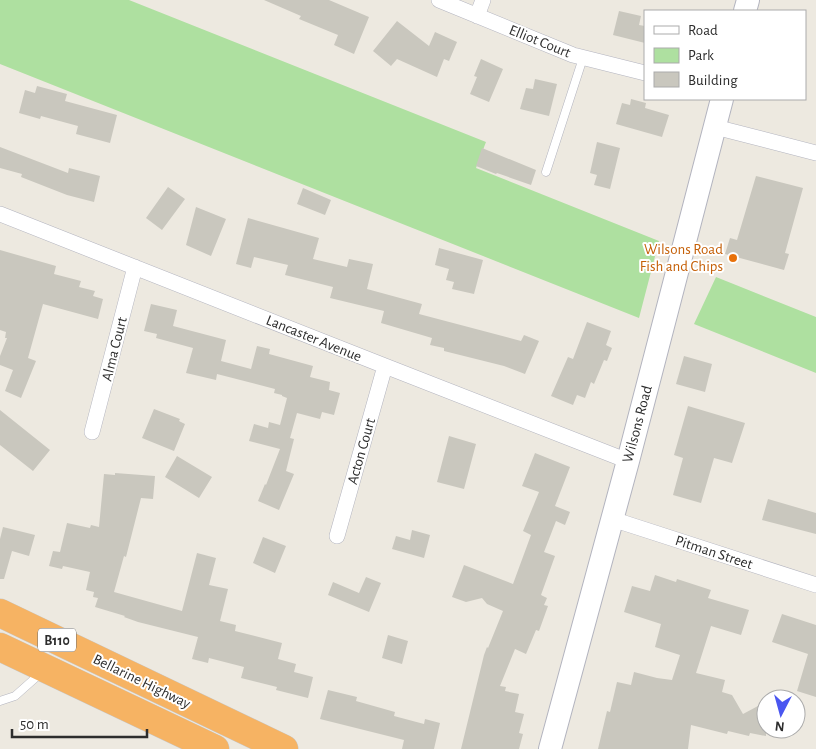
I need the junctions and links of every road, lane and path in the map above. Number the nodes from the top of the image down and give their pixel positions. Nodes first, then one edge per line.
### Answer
1 (439, 0) edge
2 (483, 0) edge
3 (477, 16) junction
4 (583, 58) junction
5 (644, 73) edge
6 (722, 100) edge
7 (715, 127) junction
8 (816, 153) edge
9 (546, 172) dead end
10 (0, 214) edge
11 (135, 267) junction
12 (385, 366) junction
13 (92, 432) dead end
14 (628, 461) junction
15 (612, 519) junction
16 (337, 536) dead end
17 (816, 586) edge
18 (0, 613) edge
19 (0, 647) edge
20 (45, 669) junction
21 (0, 701) edge
22 (215, 749) edge
23 (284, 749) edge
24 (550, 749) edge

1 - 3 street, Elliot Court
2 - 3 street
3 - 4 street, Elliot Court
4 - 5 street, Elliot Court
4 - 9 lane
6 - 7 street, Wilsons Road
7 - 8 street
7 - 14 street, Wilsons Road
10 - 11 street, Lancaster Avenue
11 - 12 street, Lancaster Avenue
11 - 13 street, Alma Court
12 - 14 street, Lancaster Avenue
12 - 16 street, Acton Court
14 - 15 street, Wilsons Road
15 - 17 street, Pitman Street
15 - 24 street, Wilsons Road
18 - 23 highway, Bellarine Highway / B110
19 - 20 highway, Bellarine Highway / B110
20 - 21 lane
20 - 22 highway, Bellarine Highway / B110

